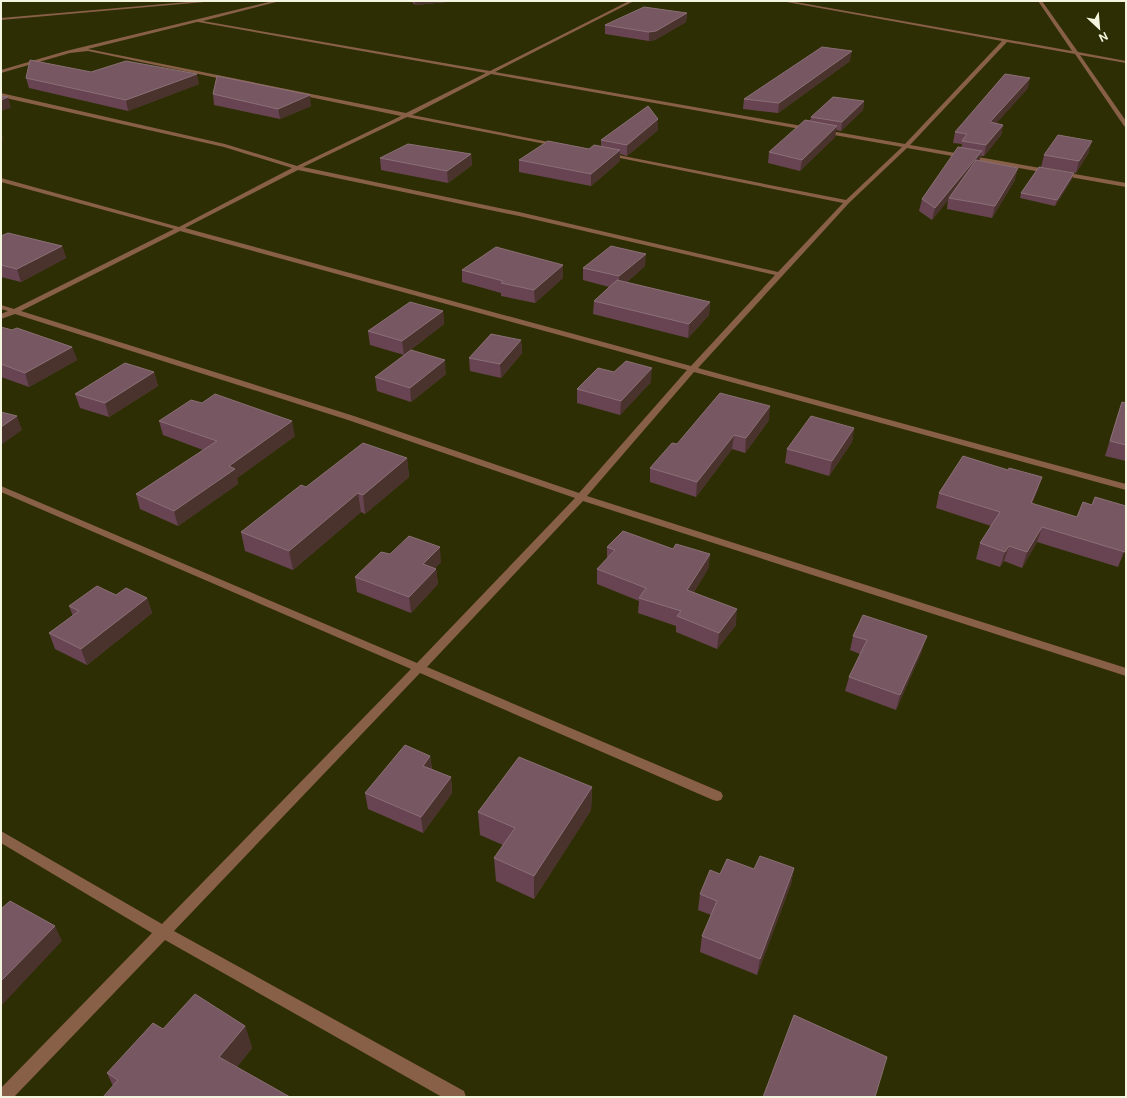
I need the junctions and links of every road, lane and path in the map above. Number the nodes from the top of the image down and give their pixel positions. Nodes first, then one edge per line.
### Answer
1 (214, 1) edge
2 (278, 1) edge
3 (632, 1) edge
4 (783, 1) edge
5 (1040, 1) edge
6 (261, 3) edge
7 (1, 19) edge
8 (198, 21) junction
9 (1006, 40) junction
10 (78, 50) junction
11 (1078, 53) junction
12 (1126, 62) edge
13 (1, 72) edge
14 (490, 73) junction
15 (1, 95) edge
16 (407, 115) junction
17 (1126, 125) edge
18 (906, 146) junction
19 (565, 147) edge
20 (604, 154) edge
21 (296, 168) junction
22 (1, 180) edge
23 (1126, 185) edge
24 (847, 202) junction
25 (181, 228) junction
26 (780, 274) junction
27 (1, 307) edge
28 (15, 311) junction
29 (1, 316) edge
30 (693, 368) junction
31 (1126, 487) edge
32 (1, 488) edge
33 (581, 497) junction
34 (419, 668) junction
35 (1126, 672) edge
36 (717, 796) dead end
37 (1, 836) edge
38 (163, 932) junction
39 (3, 1097) edge
40 (458, 1097) edge

1 - 7 street
2 - 6 street
3 - 14 street
4 - 9 street
5 - 11 street
6 - 8 street
8 - 10 street
8 - 14 street
9 - 11 street
9 - 18 street
10 - 13 street
10 - 16 street
11 - 12 street
11 - 17 street
14 - 16 street
14 - 18 street
15 - 21 street
16 - 19 street
16 - 21 street
18 - 23 street
18 - 24 street
20 - 24 street
21 - 25 street
21 - 26 street
22 - 25 street
24 - 26 street
25 - 28 street
25 - 30 street
26 - 30 street
27 - 28 street
28 - 29 street
28 - 33 street
30 - 31 street
30 - 33 street
32 - 34 street
33 - 34 street
33 - 35 street
34 - 36 street
34 - 38 street
37 - 38 street
38 - 39 street
38 - 40 street

